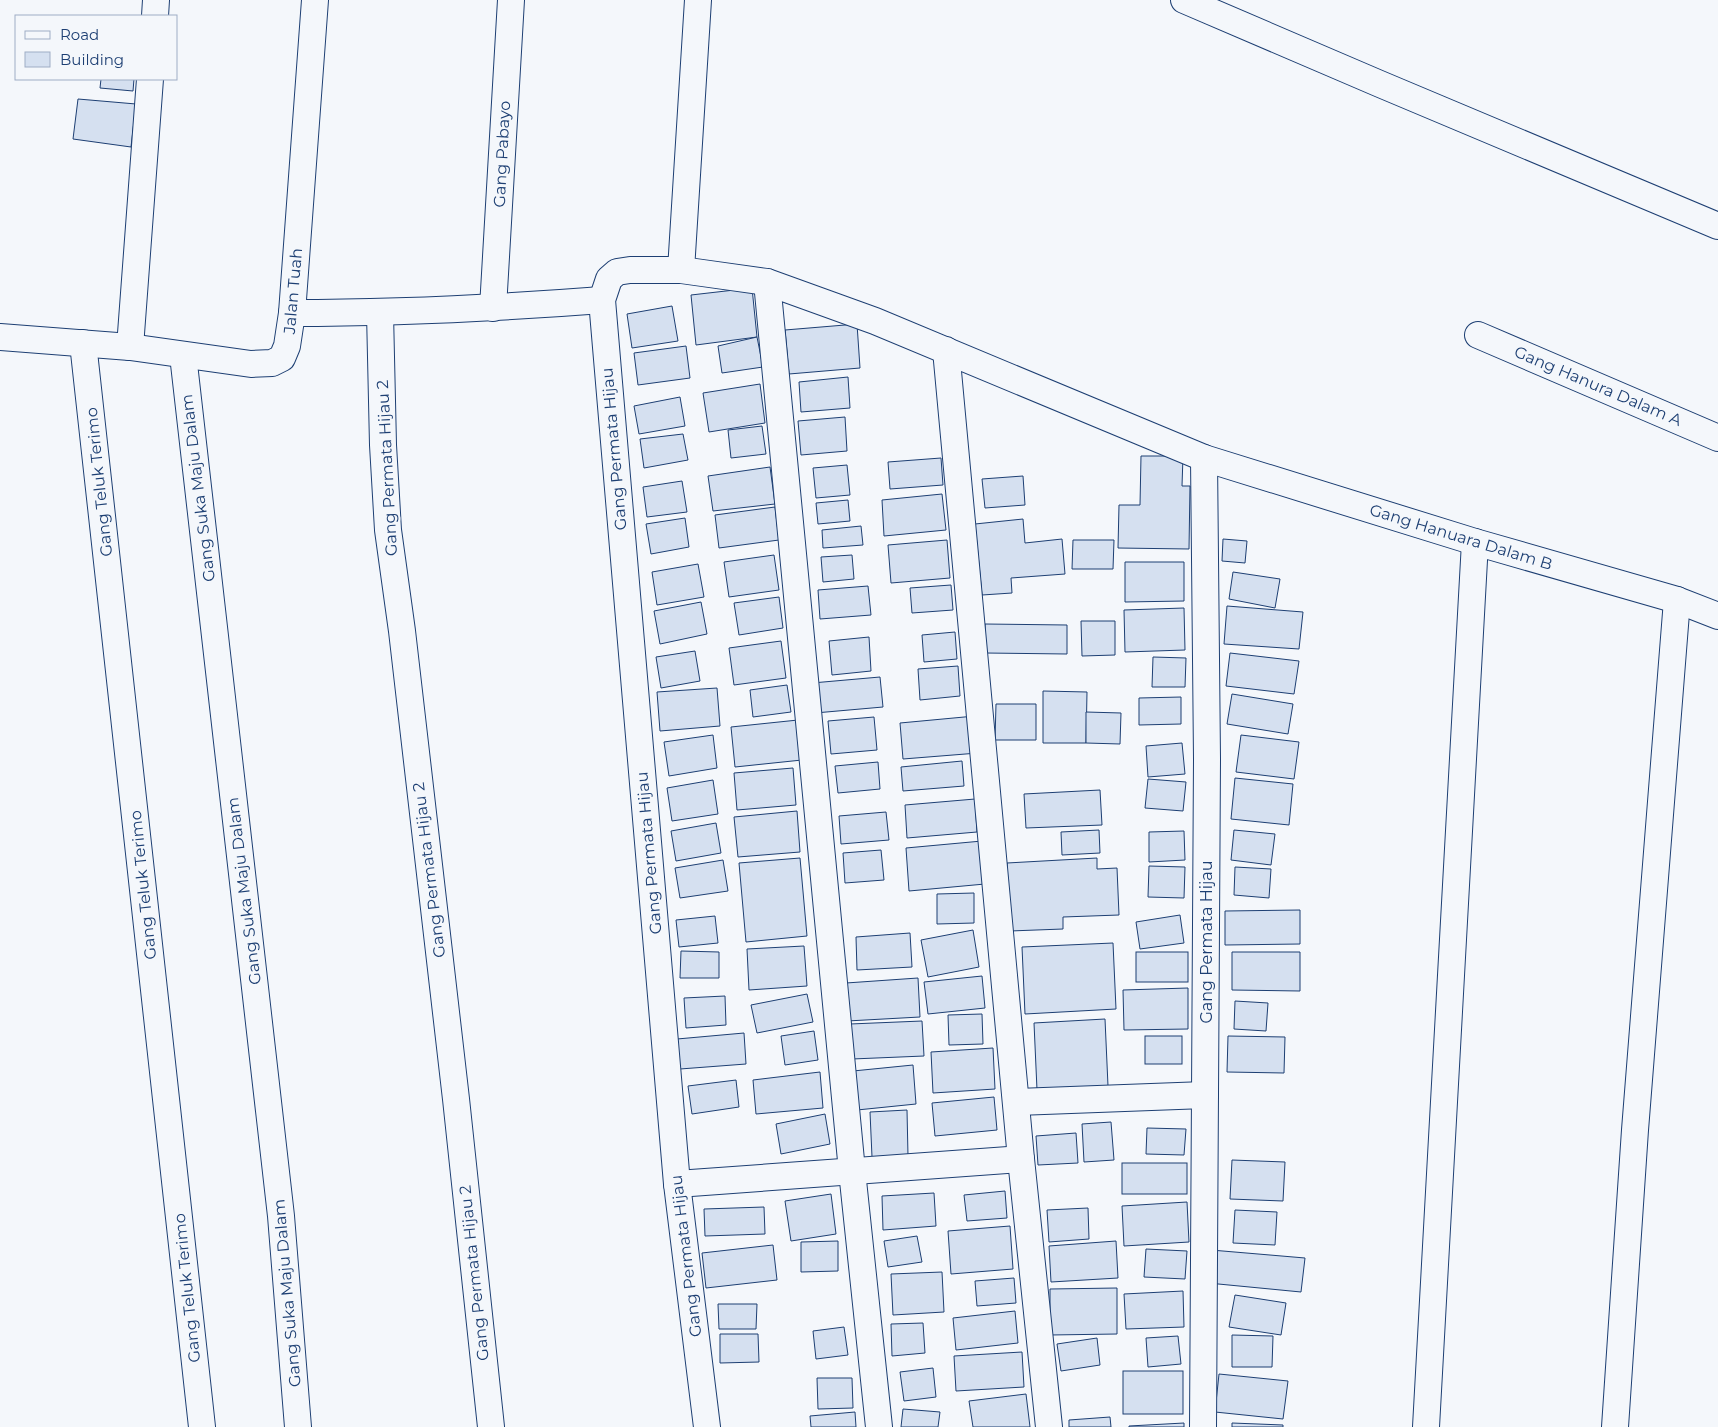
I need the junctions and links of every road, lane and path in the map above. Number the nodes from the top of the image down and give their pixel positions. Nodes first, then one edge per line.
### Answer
1 (156, 0) edge
2 (315, 0) edge
3 (511, 0) edge
4 (698, 0) edge
5 (1184, 0) edge
6 (155, 15) edge
7 (150, 80) edge
8 (1718, 226) edge
9 (681, 270) junction
10 (767, 282) junction
11 (605, 290) junction
12 (493, 308) junction
13 (292, 313) junction
14 (380, 313) junction
15 (1478, 335) dead end
16 (0, 337) edge
17 (84, 343) junction
18 (130, 347) junction
19 (946, 350) junction
20 (183, 355) junction
21 (1718, 438) edge
22 (1204, 458) junction
23 (1475, 542) junction
24 (1677, 600) junction
25 (1718, 616) edge
26 (1205, 1095) junction
27 (1017, 1102) junction
28 (1021, 1159) junction
29 (852, 1171) junction
30 (677, 1184) junction
31 (202, 1427) edge
32 (298, 1427) edge
33 (491, 1427) edge
34 (707, 1427) edge
35 (878, 1427) edge
36 (1049, 1427) edge
37 (1203, 1427) edge
38 (1426, 1427) edge
39 (1616, 1427) edge

1 - 6 street
2 - 13 street, Jalan Tuah
3 - 12 street, Gang Pabayo
4 - 9 street
5 - 8 street
7 - 18 street
9 - 10 street, Gang Hanuara Dalam B
9 - 11 street, Gang Hanuara Dalam B
10 - 19 street, Gang Hanuara Dalam B
10 - 29 street
11 - 12 street, Gang Hanuara Dalam B
11 - 30 street, Gang Permata Hijau
12 - 14 street, Gang Hanuara Dalam B
13 - 14 street, Gang Hanuara Dalam B
13 - 20 street, Jalan Tuah
14 - 33 street, Gang Permata Hijau 2
15 - 21 street, Gang Hanura Dalam A
16 - 17 street, Jalan Tuah
17 - 18 street, Jalan Tuah
17 - 31 street, Gang Teluk Terimo
18 - 20 street, Jalan Tuah
19 - 22 street, Gang Hanuara Dalam B
19 - 27 street
20 - 32 street, Gang Suka Maju Dalam
22 - 23 street, Gang Hanuara Dalam B
22 - 26 street, Gang Permata Hijau
23 - 24 street, Gang Hanuara Dalam B
23 - 38 street
24 - 25 street, Gang Hanuara Dalam B
24 - 39 street
26 - 27 street
26 - 37 street, Gang Permata Hijau
27 - 28 street
28 - 29 street
28 - 36 street
29 - 30 street
29 - 35 street
30 - 34 street, Gang Permata Hijau

